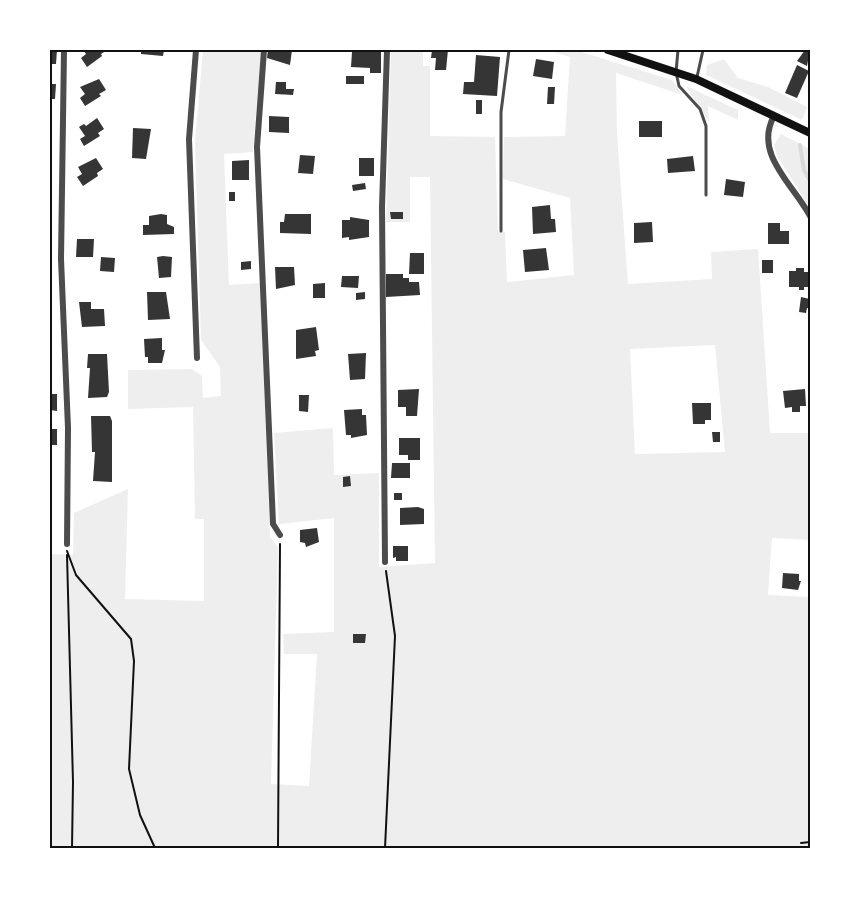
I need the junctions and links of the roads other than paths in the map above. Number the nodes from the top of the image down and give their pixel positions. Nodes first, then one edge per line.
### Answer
1 (64, 50) edge
2 (196, 50) edge
3 (264, 50) edge
4 (387, 50) edge
5 (509, 50) edge
6 (608, 50) edge
7 (678, 50) edge
8 (704, 50) edge
9 (676, 72) junction
10 (696, 79) junction
11 (774, 116) junction
12 (810, 133) edge
13 (706, 195) dead end
14 (810, 216) edge
15 (501, 231) dead end
16 (197, 358) dead end
17 (280, 535) road end
18 (67, 543) road end
19 (385, 562) road end

1 - 18 street
2 - 16 street
3 - 17 street
4 - 19 street
5 - 15 lane
6 - 9 main road
7 - 9 lane
8 - 10 lane
9 - 10 main road
9 - 13 lane
10 - 11 main road
11 - 12 main road
11 - 14 street

